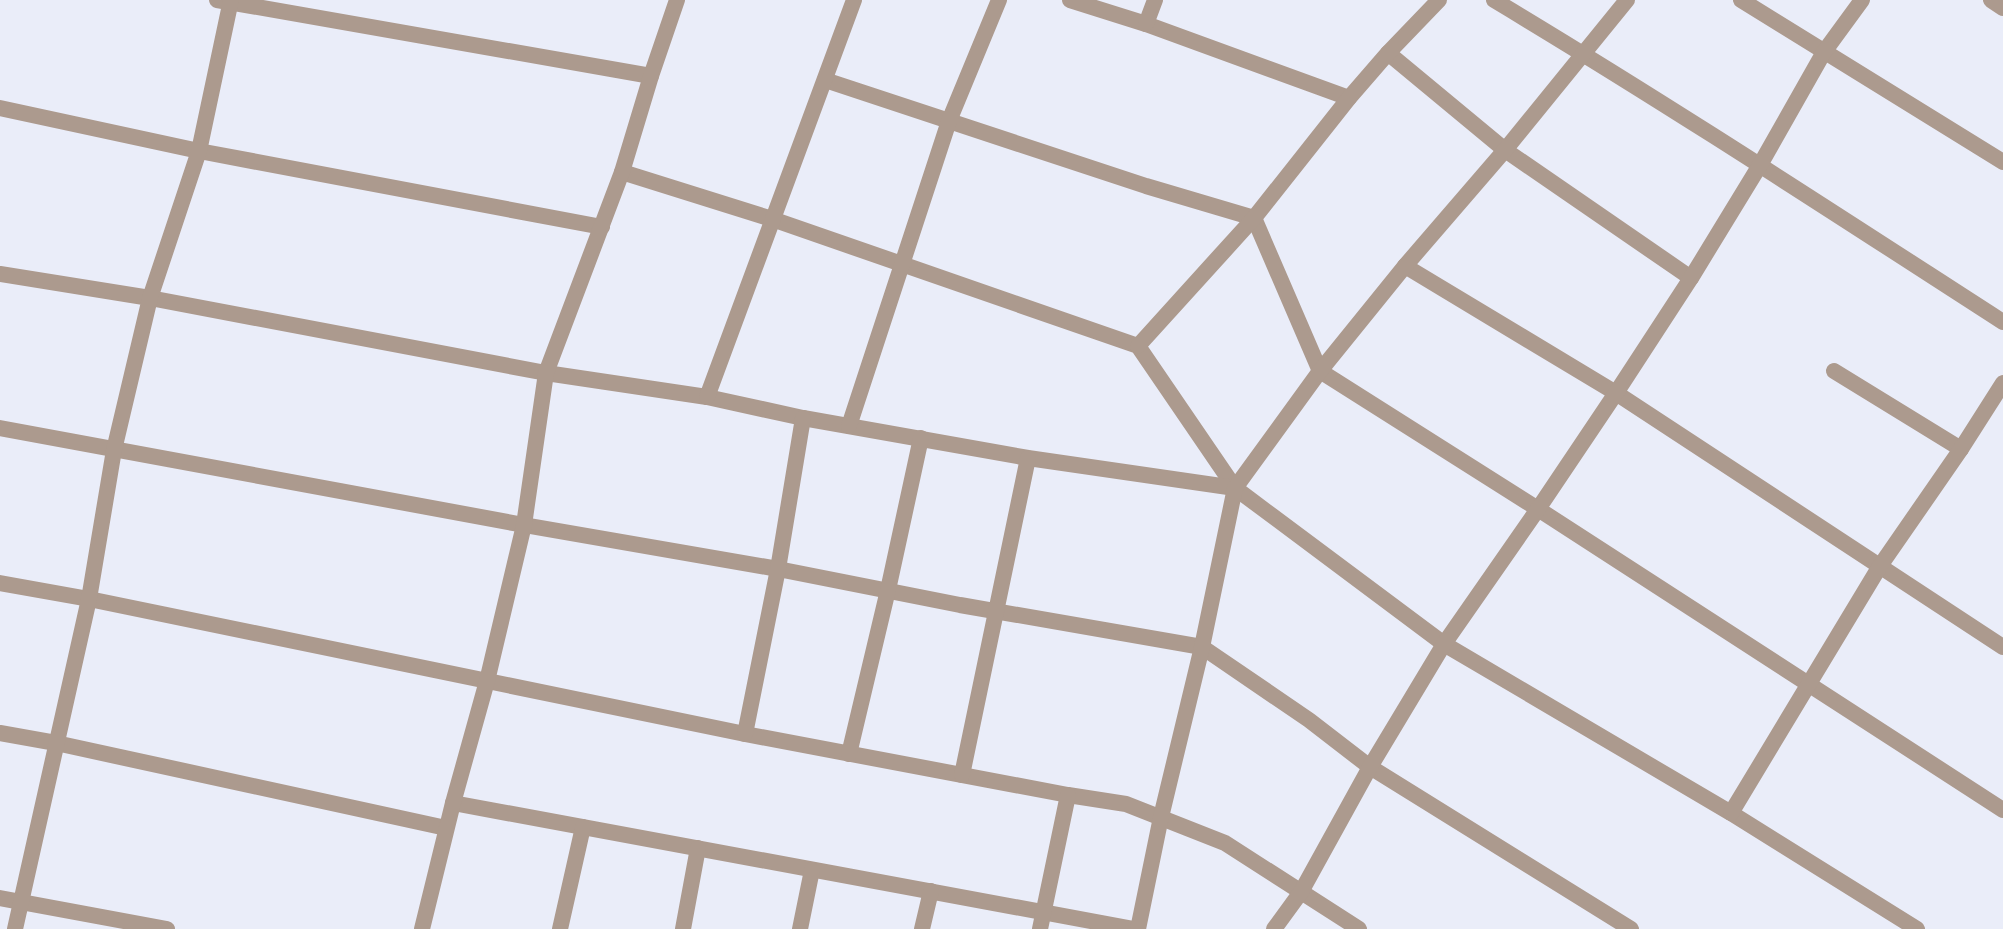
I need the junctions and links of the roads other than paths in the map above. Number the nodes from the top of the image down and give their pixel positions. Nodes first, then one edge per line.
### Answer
1 (677, 0) edge
2 (854, 0) edge
3 (999, 0) edge
4 (1070, 0) edge
5 (1155, 0) edge
6 (1439, 0) edge
7 (1494, 0) edge
8 (1627, 0) edge
9 (1741, 0) edge
10 (1862, 0) edge
11 (1991, 0) edge
12 (226, 1) edge
13 (2003, 8) edge
14 (1146, 24) junction
15 (1824, 52) junction
16 (1388, 53) junction
17 (1584, 54) junction
18 (651, 76) junction
19 (825, 80) junction
20 (1348, 98) junction
21 (0, 108) edge
22 (949, 121) junction
23 (1505, 150) junction
24 (199, 151) junction
25 (2003, 162) edge
26 (1760, 165) junction
27 (622, 172) junction
28 (1254, 218) junction
29 (772, 219) junction
30 (602, 227) junction
31 (902, 264) junction
32 (1405, 266) junction
33 (0, 274) edge
34 (1691, 278) junction
35 (150, 298) junction
36 (2003, 322) edge
37 (1138, 346) junction
38 (1320, 371) junction
39 (1834, 371) dead end
40 (546, 373) junction
41 (2003, 383) edge
42 (1616, 393) junction
43 (707, 397) junction
44 (803, 418) junction
45 (849, 426) junction
46 (0, 428) edge
47 (921, 438) junction
48 (1961, 449) junction
49 (114, 450) junction
50 (1028, 458) junction
51 (1234, 488) junction
52 (1539, 509) junction
53 (524, 525) junction
54 (1880, 566) junction
55 (778, 569) junction
56 (0, 583) edge
57 (888, 590) junction
58 (89, 599) junction
59 (996, 610) junction
60 (1444, 644) junction
61 (1202, 647) junction
62 (2003, 647) edge
63 (487, 681) junction
64 (1808, 684) junction
65 (0, 733) edge
66 (745, 734) junction
67 (56, 743) junction
68 (849, 754) junction
69 (1370, 767) junction
70 (962, 775) junction
71 (1068, 795) junction
72 (453, 803) junction
73 (2003, 810) edge
74 (1731, 813) junction
75 (1161, 817) junction
76 (583, 827) junction
77 (446, 828) junction
78 (698, 848) junction
79 (812, 870) junction
80 (931, 891) junction
81 (1301, 892) junction
82 (0, 898) edge
83 (21, 900) junction
84 (1042, 921) edge
85 (15, 929) edge
86 (167, 929) edge
87 (422, 929) edge
88 (560, 929) edge
89 (683, 929) edge
90 (800, 929) edge
91 (922, 929) edge
92 (1136, 929) edge
93 (1274, 929) edge
94 (1359, 929) edge
95 (1631, 929) edge
96 (1917, 929) edge

1 - 18 street
2 - 19 street
3 - 22 street
4 - 14 street
5 - 14 street
6 - 16 street
7 - 17 street
8 - 17 street
9 - 15 street
10 - 15 street
11 - 13 street
12 - 18 street
12 - 24 street
14 - 20 street
15 - 25 street
15 - 26 street
16 - 20 street
16 - 23 street
17 - 23 street
17 - 26 street
18 - 27 street
19 - 22 street
19 - 29 street
20 - 28 street
21 - 24 street
22 - 28 street
22 - 31 street
23 - 32 street
23 - 34 street
24 - 30 street
24 - 35 street
26 - 34 street
26 - 36 street
27 - 29 street
27 - 30 street
28 - 37 street
28 - 38 street
29 - 31 street
29 - 43 street
30 - 40 street
31 - 37 street
31 - 45 street
32 - 38 street
32 - 42 street
33 - 35 street
34 - 42 street
35 - 40 street
35 - 49 street
37 - 51 street
38 - 51 street
38 - 52 street
39 - 48 street
40 - 43 street
40 - 53 street
41 - 48 street
42 - 52 street
42 - 54 street
43 - 44 street
44 - 45 street
44 - 55 street
45 - 47 street
46 - 49 street
47 - 50 street
47 - 57 street
48 - 54 street
49 - 53 street
49 - 58 street
50 - 51 street
50 - 59 street
51 - 60 street
51 - 61 street
52 - 60 street
52 - 64 street
53 - 55 street
53 - 63 street
54 - 62 street
54 - 64 street
55 - 57 street
55 - 66 street
56 - 58 street
57 - 59 street
57 - 68 street
58 - 63 street
58 - 67 street
59 - 61 street
59 - 70 street
60 - 69 street
60 - 74 street
61 - 69 street
61 - 75 street
63 - 66 street
63 - 72 street
64 - 73 street
64 - 74 street
65 - 67 street
66 - 68 street
67 - 77 street
67 - 83 street
68 - 70 street
69 - 81 street
69 - 95 street
70 - 71 street
71 - 75 street
71 - 84 street
72 - 76 street
72 - 77 street
74 - 96 street
75 - 81 street
75 - 92 street
76 - 78 street
76 - 88 street
77 - 87 street
78 - 79 street
78 - 89 street
79 - 80 street
79 - 90 street
80 - 84 street
80 - 91 street
81 - 93 street
81 - 94 street
82 - 83 street
83 - 85 street
83 - 86 street
84 - 92 street

